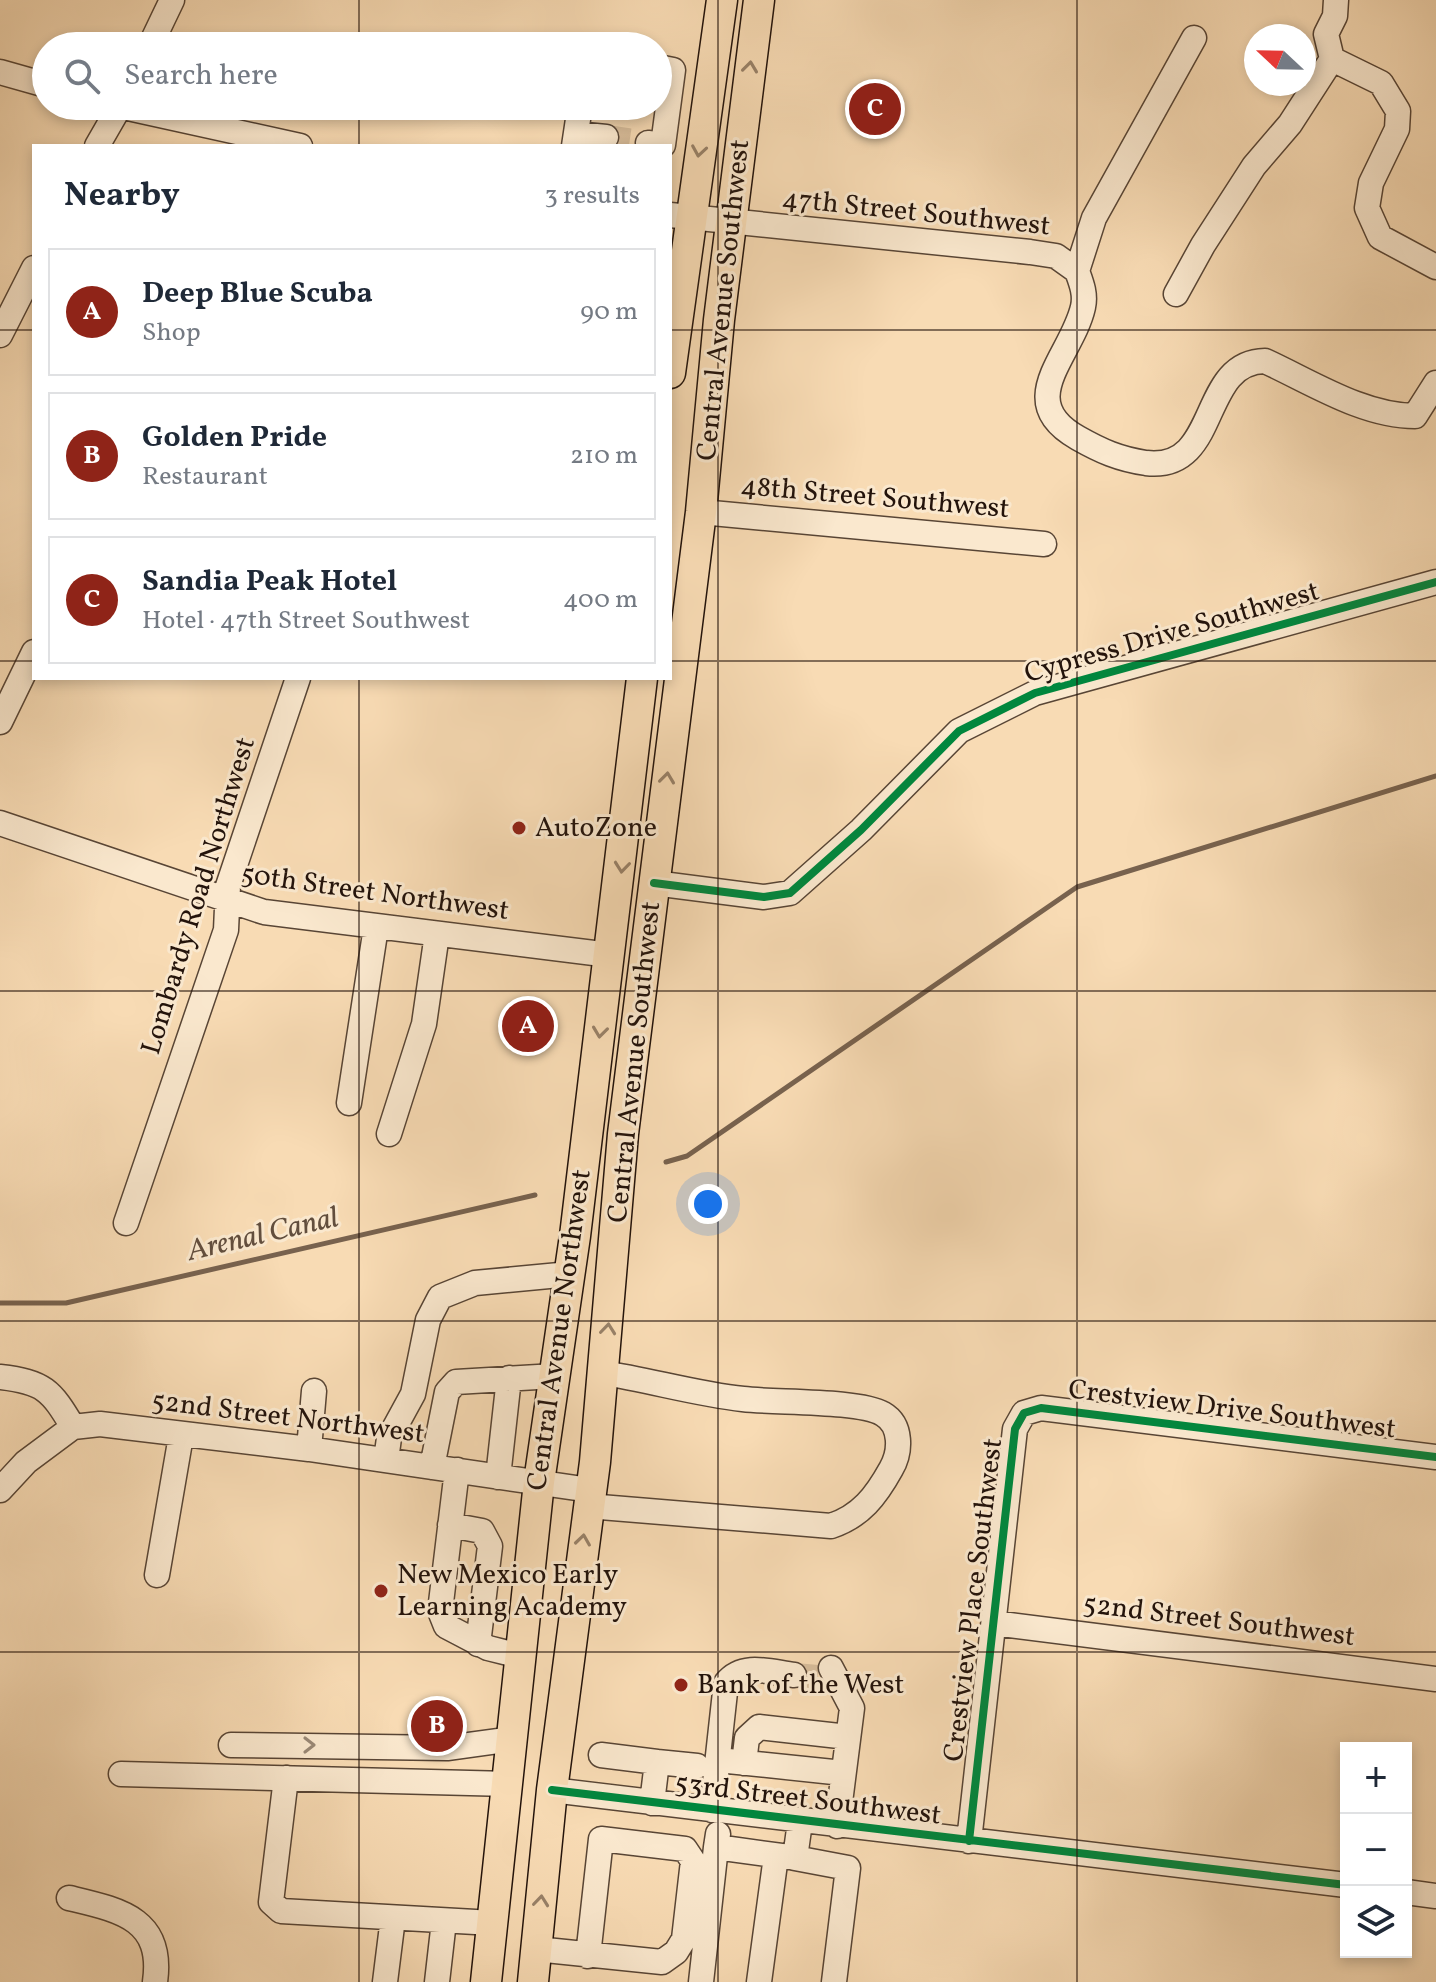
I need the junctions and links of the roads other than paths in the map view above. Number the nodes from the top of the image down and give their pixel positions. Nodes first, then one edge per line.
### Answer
1 (172, 0) edge
2 (722, 0) edge
3 (759, 0) edge
4 (1336, 0) edge
5 (157, 32) edge
6 (1194, 38) dead end
7 (1332, 59) junction
8 (0, 72) edge
9 (32, 81) edge
10 (672, 97) edge
11 (706, 101) junction
12 (111, 120) edge
13 (179, 120) edge
14 (578, 120) edge
15 (661, 120) edge
16 (606, 137) tunnel mouth
17 (575, 140) edge
18 (98, 144) edge
19 (283, 144) edge
20 (658, 144) edge
21 (680, 217) edge
22 (731, 222) junction
23 (1436, 267) edge
24 (1077, 271) junction
25 (32, 272) edge
26 (1176, 294) dead end
27 (0, 335) edge
28 (672, 342) edge
29 (1436, 383) edge
30 (701, 512) junction
31 (1044, 544) dead end
32 (1436, 582) edge
33 (32, 656) edge
34 (297, 680) edge
35 (642, 680) edge
36 (0, 722) edge
37 (0, 823) edge
38 (654, 883) junction
39 (226, 902) junction
40 (376, 927) junction
41 (437, 934) junction
42 (610, 955) junction
43 (349, 1103) dead end
44 (389, 1134) dead end
45 (126, 1223) dead end
46 (570, 1274) junction
47 (603, 1373) junction
48 (555, 1376) junction
49 (0, 1377) edge
50 (509, 1378) junction
51 (314, 1391) dead end
52 (1024, 1413) joint
53 (73, 1427) junction
54 (181, 1436) junction
55 (309, 1449) junction
56 (1436, 1457) edge
57 (386, 1460) junction
58 (432, 1467) junction
59 (457, 1470) junction
60 (498, 1477) junction
61 (539, 1482) junction
62 (0, 1490) edge
63 (589, 1498) junction
64 (450, 1525) junction
65 (157, 1575) dead end
66 (994, 1623) junction
67 (478, 1644) junction
68 (520, 1656) junction
69 (790, 1674) tunnel mouth
70 (831, 1679) dead end
71 (1436, 1679) edge
72 (848, 1737) junction
73 (513, 1739) junction
74 (231, 1745) dead end
75 (601, 1755) dead end
76 (657, 1762) junction
77 (707, 1763) junction
78 (744, 1763) junction
79 (843, 1773) junction
80 (121, 1774) dead end
81 (286, 1778) junction
82 (509, 1784) junction
83 (552, 1790) junction
84 (606, 1797) junction
85 (652, 1803) junction
86 (717, 1811) junction
87 (800, 1822) junction
88 (837, 1826) junction
89 (601, 1839) junction
90 (969, 1841) junction
91 (716, 1847) junction
92 (786, 1857) junction
93 (1340, 1884) edge
94 (1412, 1893) edge
95 (1436, 1896) edge
96 (69, 1898) dead end
97 (393, 1918) junction
98 (444, 1921) junction
99 (493, 1923) junction
100 (536, 1949) junction
101 (588, 1956) junction
102 (155, 1982) edge
103 (385, 1982) edge
104 (437, 1982) edge
105 (486, 1982) edge
106 (533, 1982) edge
107 (701, 1982) edge
108 (759, 1982) edge
109 (834, 1982) edge

1 - 5 street
2 - 11 main road
22 -> 3 main road, Central Avenue Southwest
4 - 7 street
6 - 24 street, 47th Street Southwest
7 - 23 street
7 - 26 street
8 - 9 street
10 - 11 street
11 -> 21 main road
12 - 18 street
13 - 19 street
14 - 17 street
15 - 20 street
16 - 17 street
21 - 22 street, 47th Street Southwest
21 - 28 main road
22 - 24 street, 47th Street Southwest
22 - 30 main road, Central Avenue Southwest
24 - 29 street
25 - 27 street
30 - 31 street, 48th Street Southwest
38 -> 30 main road, Central Avenue Southwest
32 - 38 street, Cypress Drive Southwest
33 - 36 street
34 - 39 street, Lombardy Road Northwest
35 -> 42 main road, Central Avenue Northwest
37 - 39 street, 50th Street Northwest
47 -> 38 main road, Central Avenue Southwest
39 - 40 street, 50th Street Northwest
39 - 45 street, Lombardy Road Northwest
40 - 41 street, 50th Street Northwest
40 - 43 street
41 - 42 street, 50th Street Northwest
41 - 44 street
42 -> 46 main road, Central Avenue Northwest
46 - 48 main road, Central Avenue Northwest
46 - 57 street
47 - 63 main road, Central Avenue Southwest
47 - 63 street, 52nd Street Northwest
48 - 50 street
48 - 61 main road, Central Avenue Northwest
49 - 53 street
50 - 58 street
50 - 60 street
51 - 55 street
52 - 56 street, Crestview Drive Southwest
52 - 66 street, Crestview Place Southwest
53 - 54 street, 52nd Street Northwest
53 - 62 street
54 - 55 street, 52nd Street Northwest
54 - 65 street
55 - 57 street, 52nd Street Northwest
57 - 58 street, 52nd Street Northwest
58 - 59 street, 52nd Street Northwest
59 - 60 street, 52nd Street Northwest
59 - 64 street
60 - 61 street, 52nd Street Northwest
61 - 63 street, 52nd Street Northwest
61 - 68 main road, Central Avenue Northwest
83 -> 63 main road, Central Avenue Southwest
64 - 67 street
64 - 67 street
66 - 71 street, 52nd Street Southwest
66 - 90 street, Crestview Place Southwest
67 - 68 street
68 - 73 main road, Central Avenue Northwest
69 - 77 street
70 - 72 street
72 - 78 street
72 - 79 street
74 -> 73 street
73 - 82 main road, Central Avenue Northwest
75 - 76 street
76 - 77 street
76 - 85 street
77 - 78 street
77 - 86 street
78 - 79 street
79 - 88 street
80 - 81 street
81 - 82 street
81 - 97 street
82 - 99 main road, Central Avenue Northwest
83 - 84 street, 53rd Street Southwest
100 -> 83 main road, Central Avenue Southwest
84 - 85 street, 53rd Street Southwest
84 - 89 street
85 - 86 street, 53rd Street Southwest
86 - 87 street, 53rd Street Southwest
86 - 91 street
87 - 88 street, 53rd Street Southwest
87 - 92 street
88 - 90 street, 53rd Street Southwest
89 - 101 street
89 - 101 street
90 - 93 street, 53rd Street Southwest
91 - 92 street
91 - 107 street
92 - 108 street
92 - 109 street
94 - 95 street
96 - 102 street
97 - 98 street
97 - 103 street
98 - 99 street
98 - 104 street
99 - 105 main road, Central Avenue Northwest
100 - 101 street
100 - 106 main road, Central Avenue Southwest

